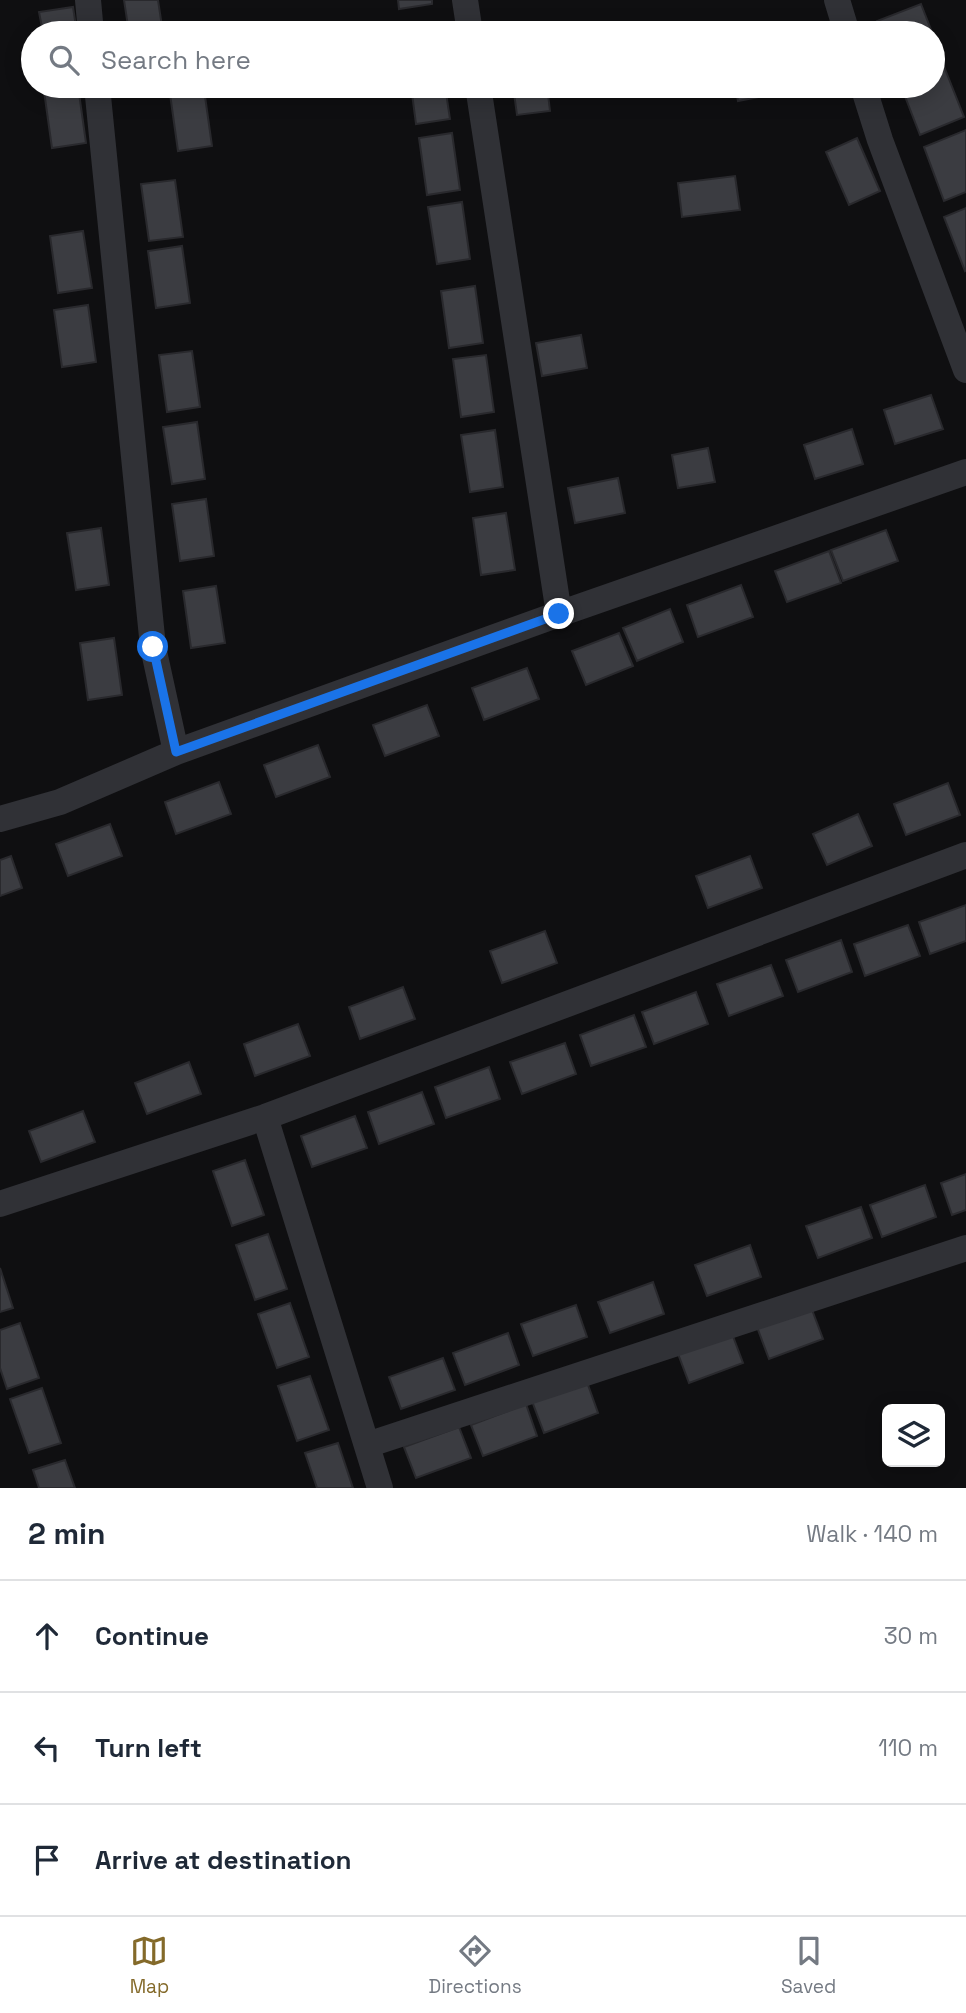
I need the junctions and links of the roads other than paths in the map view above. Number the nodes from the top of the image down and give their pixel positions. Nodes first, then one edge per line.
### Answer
1 (88, 0) edge
2 (465, 0) edge
3 (837, 0) edge
4 (91, 21) edge
5 (468, 21) edge
6 (843, 21) edge
7 (98, 98) edge
8 (480, 98) edge
9 (867, 98) edge
10 (966, 370) edge
11 (966, 472) edge
12 (559, 614) junction
13 (176, 752) junction
14 (0, 818) edge
15 (966, 855) edge
16 (265, 1118) junction
17 (0, 1204) edge
18 (966, 1248) edge
19 (367, 1446) junction
20 (380, 1488) edge

1 - 4 street
2 - 5 street
3 - 6 street
7 - 13 street
8 - 12 street
9 - 10 street
11 - 12 street
12 - 13 street
13 - 14 street
15 - 16 street
16 - 17 street
16 - 19 street
18 - 19 street
19 - 20 street

